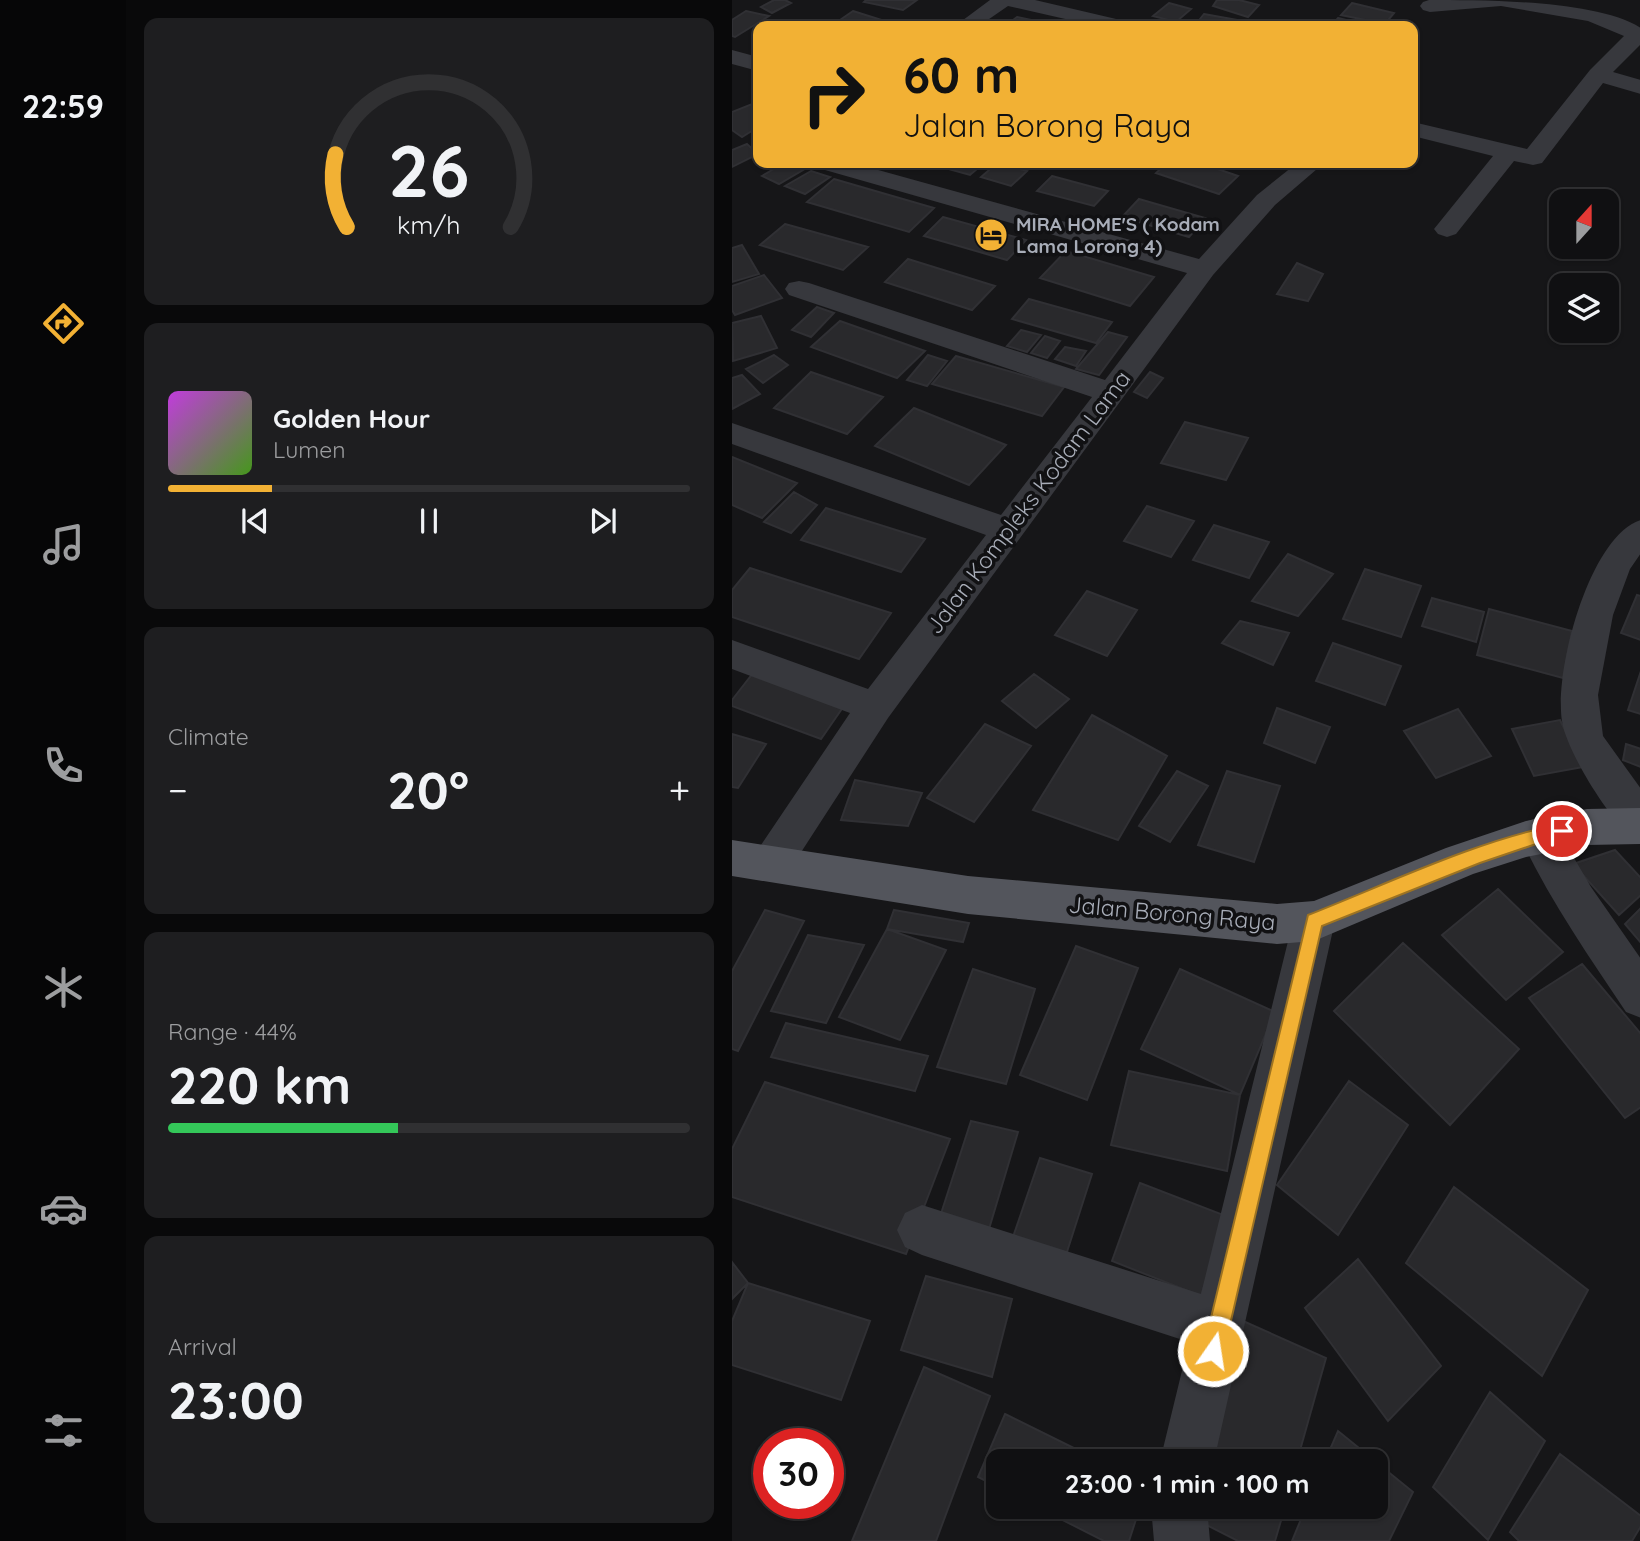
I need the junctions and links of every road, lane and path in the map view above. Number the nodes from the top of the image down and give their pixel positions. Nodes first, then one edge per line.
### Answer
1 (1006, 0) edge
2 (1427, 10) edge
3 (973, 21) edge
4 (1100, 21) edge
5 (1636, 30) edge
6 (732, 57) edge
7 (753, 63) edge
8 (1598, 75) junction
9 (1640, 87) edge
10 (1418, 130) edge
11 (1508, 153) junction
12 (845, 168) edge
13 (1297, 168) edge
14 (1447, 229) dead end
15 (1204, 269) junction
16 (798, 289) dead end
17 (1109, 392) junction
18 (732, 433) edge
19 (1009, 530) junction
20 (1640, 532) edge
21 (732, 654) edge
22 (875, 707) junction
23 (1640, 820) edge
24 (1640, 826) edge
25 (1539, 835) junction
26 (751, 861) edge
27 (1314, 921) junction
28 (1640, 997) edge
29 (922, 1230) dead end
30 (1219, 1326) junction
31 (1190, 1449) edge
32 (1180, 1519) edge
33 (1182, 1541) edge

1 - 3 street
1 - 4 street
2 - 5 street
5 - 8 street
6 - 7 street
8 - 9 street
8 - 11 street
10 - 11 street
11 - 14 street
12 - 15 street
13 - 15 street, Jalan Kompleks Kodam Lama
15 - 17 street, Jalan Kompleks Kodam Lama
16 - 17 street
17 - 19 street, Jalan Kompleks Kodam Lama
18 - 19 street
19 - 22 street, Jalan Kompleks Kodam Lama
20 - 23 street
21 - 22 street
22 - 26 street, Jalan Kompleks Kodam Lama
24 - 25 main road, Jalan Borong Raya
25 - 27 main road, Jalan Borong Raya
25 - 28 street
26 - 27 main road, Jalan Borong Raya
27 - 30 street
29 - 30 street
30 - 31 street
32 - 33 street

